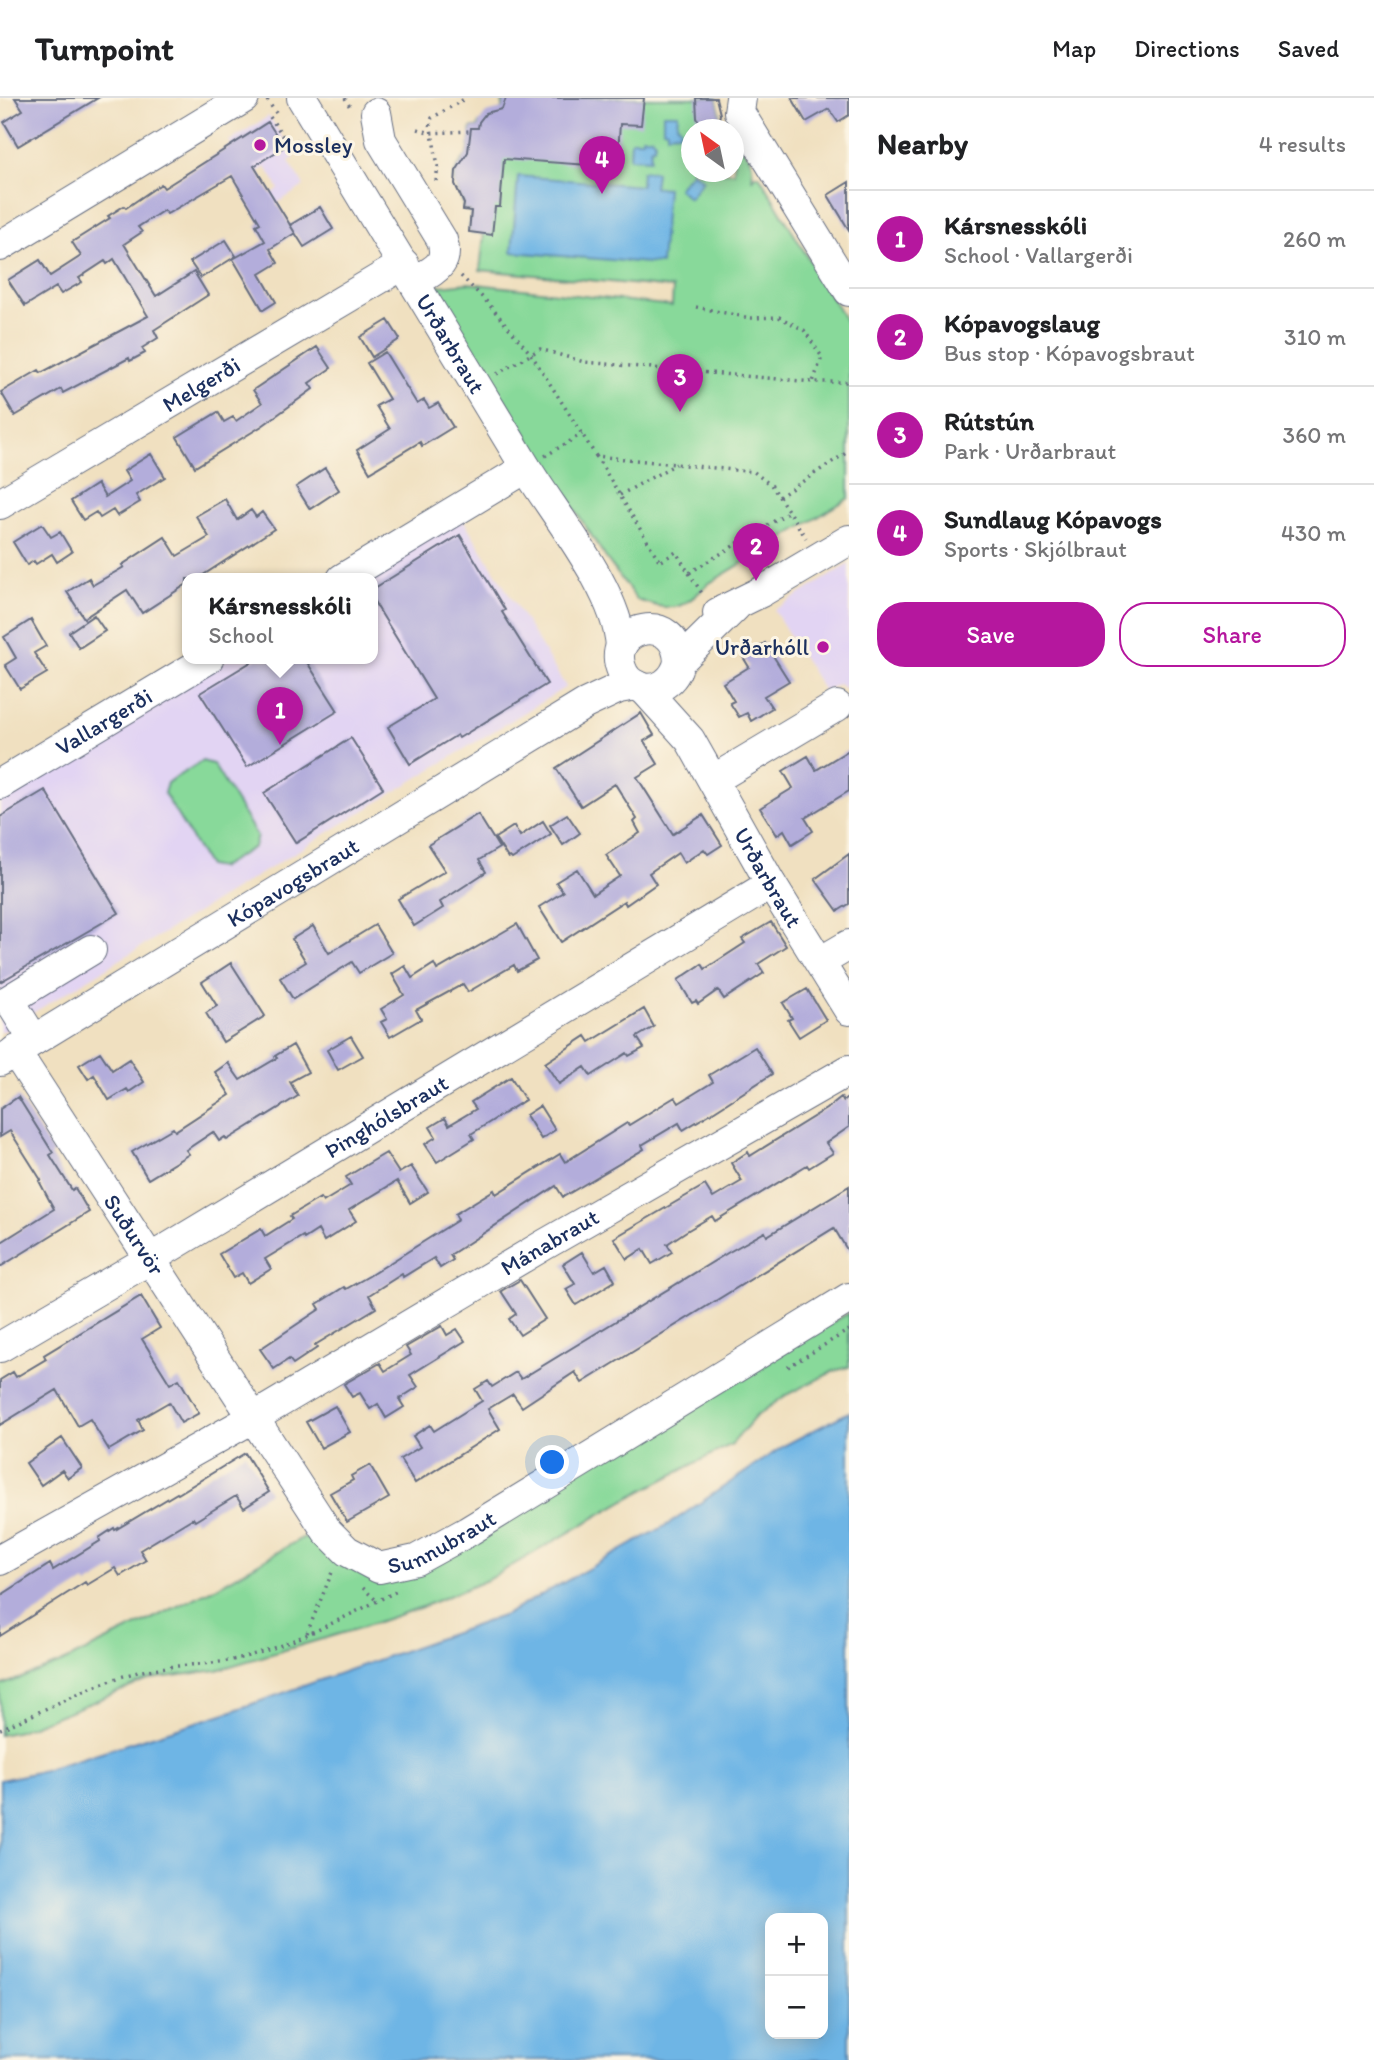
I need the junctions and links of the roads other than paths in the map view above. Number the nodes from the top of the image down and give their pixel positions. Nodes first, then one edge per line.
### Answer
1 (244, 98) edge
2 (302, 98) edge
3 (741, 98) edge
4 (376, 113) dead end
5 (0, 246) edge
6 (409, 273) junction
7 (849, 291) edge
8 (526, 468) junction
9 (0, 504) edge
10 (849, 540) edge
11 (352, 573) edge
12 (603, 587) junction
13 (721, 604) junction
14 (657, 629) junction
15 (200, 664) edge
16 (678, 667) junction
17 (630, 671) junction
18 (837, 706) dead end
19 (690, 740) junction
20 (713, 780) junction
21 (0, 784) edge
22 (771, 884) junction
23 (849, 945) edge
24 (91, 950) dead end
25 (820, 962) junction
26 (849, 1010) edge
27 (16, 1051) edge
28 (849, 1070) edge
29 (150, 1259) junction
30 (849, 1298) edge
31 (0, 1347) edge
32 (253, 1418) junction
33 (0, 1560) edge

1 - 5 street
2 - 6 street, Urðarbraut
3 - 7 street
4 - 6 street, Melgerði
6 - 8 street, Urðarbraut
6 - 9 street, Melgerði
8 - 11 street
8 - 12 street, Urðarbraut
10 - 13 street
12 - 14 street, Urðarbraut
12 - 17 street, Urðarbraut
13 - 14 street
13 - 16 street
14 - 16 street
14 - 17 street
15 - 21 street, Vallargerði
16 - 17 street
16 - 19 street, Urðarbraut
17 - 19 street, Urðarbraut
17 - 27 street, Kópavogsbraut
18 - 20 street
19 - 20 street, Urðarbraut
20 - 22 street, Urðarbraut
22 - 25 street, Urðarbraut
22 - 29 street, Þinghólsbraut
23 - 25 street
24 - 27 street, Suðurvör
25 - 26 street, Urðarbraut
27 - 29 street, Suðurvör
28 - 32 street, Mánabraut
29 - 31 street, Þinghólsbraut
29 - 32 street, Suðurvör
30 - 32 street, Sunnubraut
32 - 33 street

